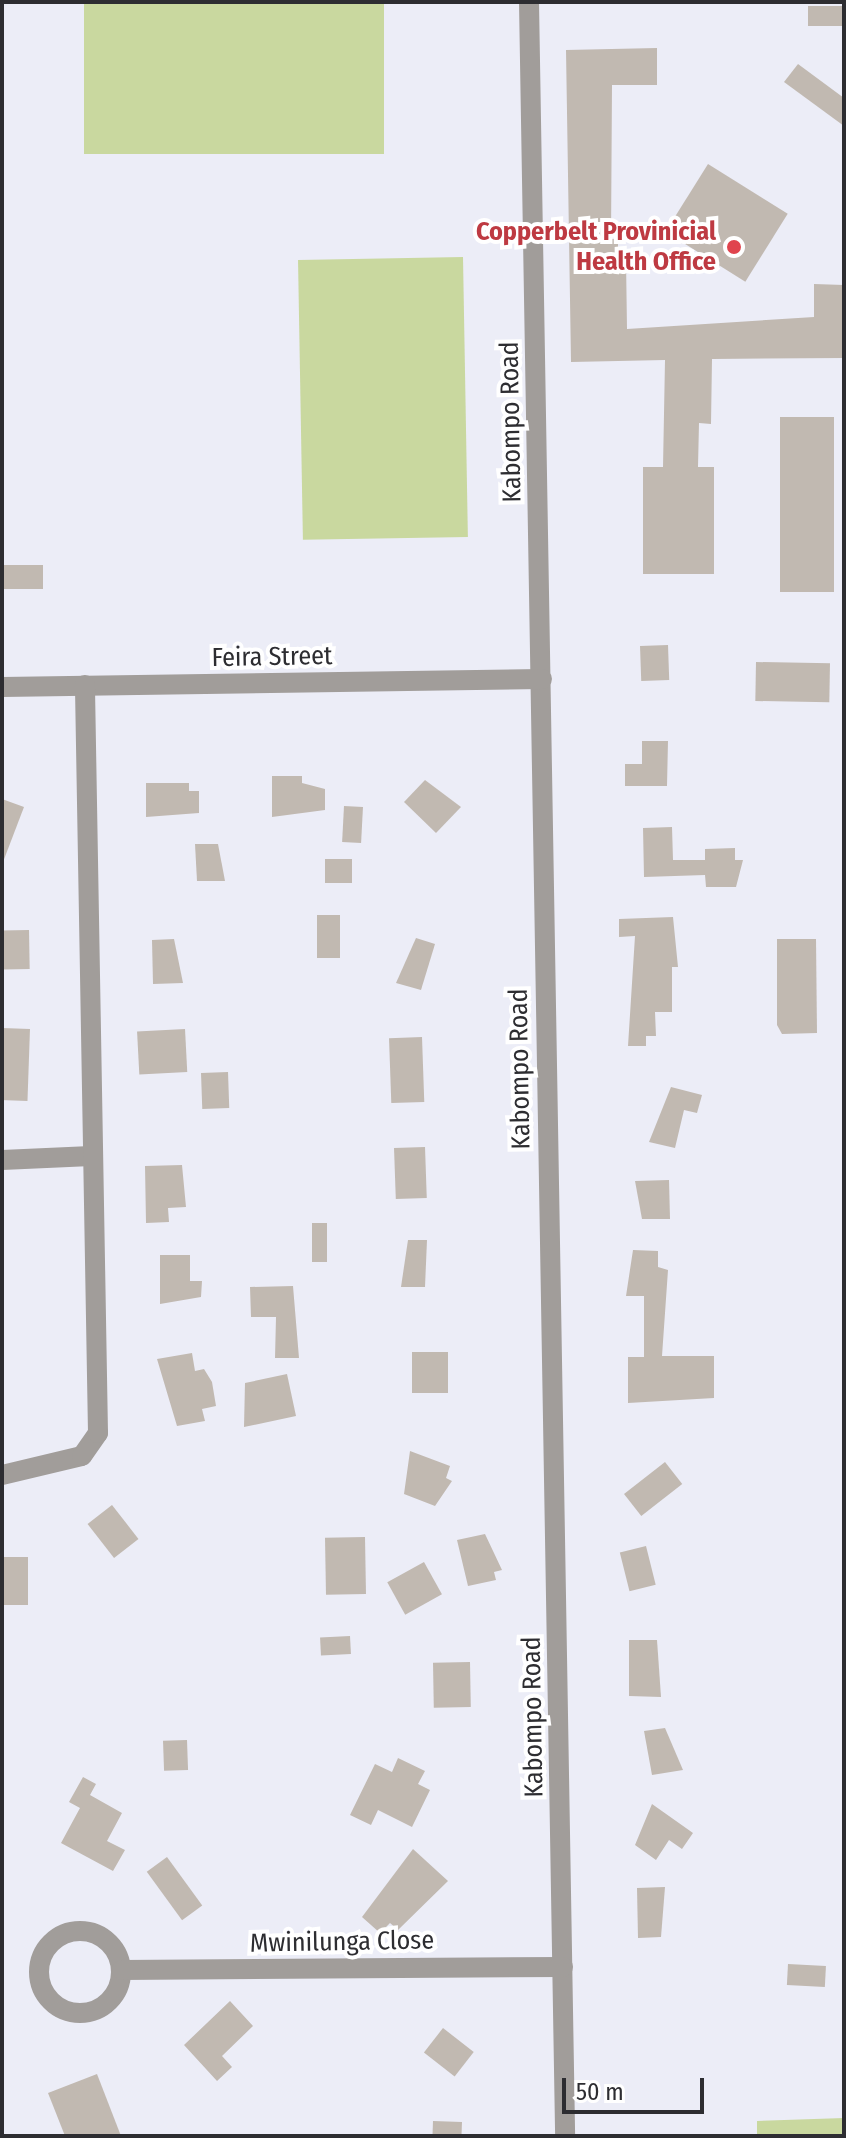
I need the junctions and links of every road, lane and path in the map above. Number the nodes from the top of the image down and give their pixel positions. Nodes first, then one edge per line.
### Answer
1 (529, 2) edge
2 (542, 679) junction
3 (85, 685) junction
4 (2, 687) edge
5 (91, 1156) junction
6 (2, 1160) edge
7 (2, 1475) edge
8 (563, 1967) junction
9 (122, 1970) junction
10 (565, 2136) edge

1 - 2 street, Kabompo Road
2 - 3 street, Feira Street
2 - 8 street, Kabompo Road
3 - 4 street, Feira Street
3 - 5 street
5 - 6 street
5 - 7 street
8 - 9 street, Mwinilunga Close
8 - 10 street, Kabompo Road
9 - 9 street

